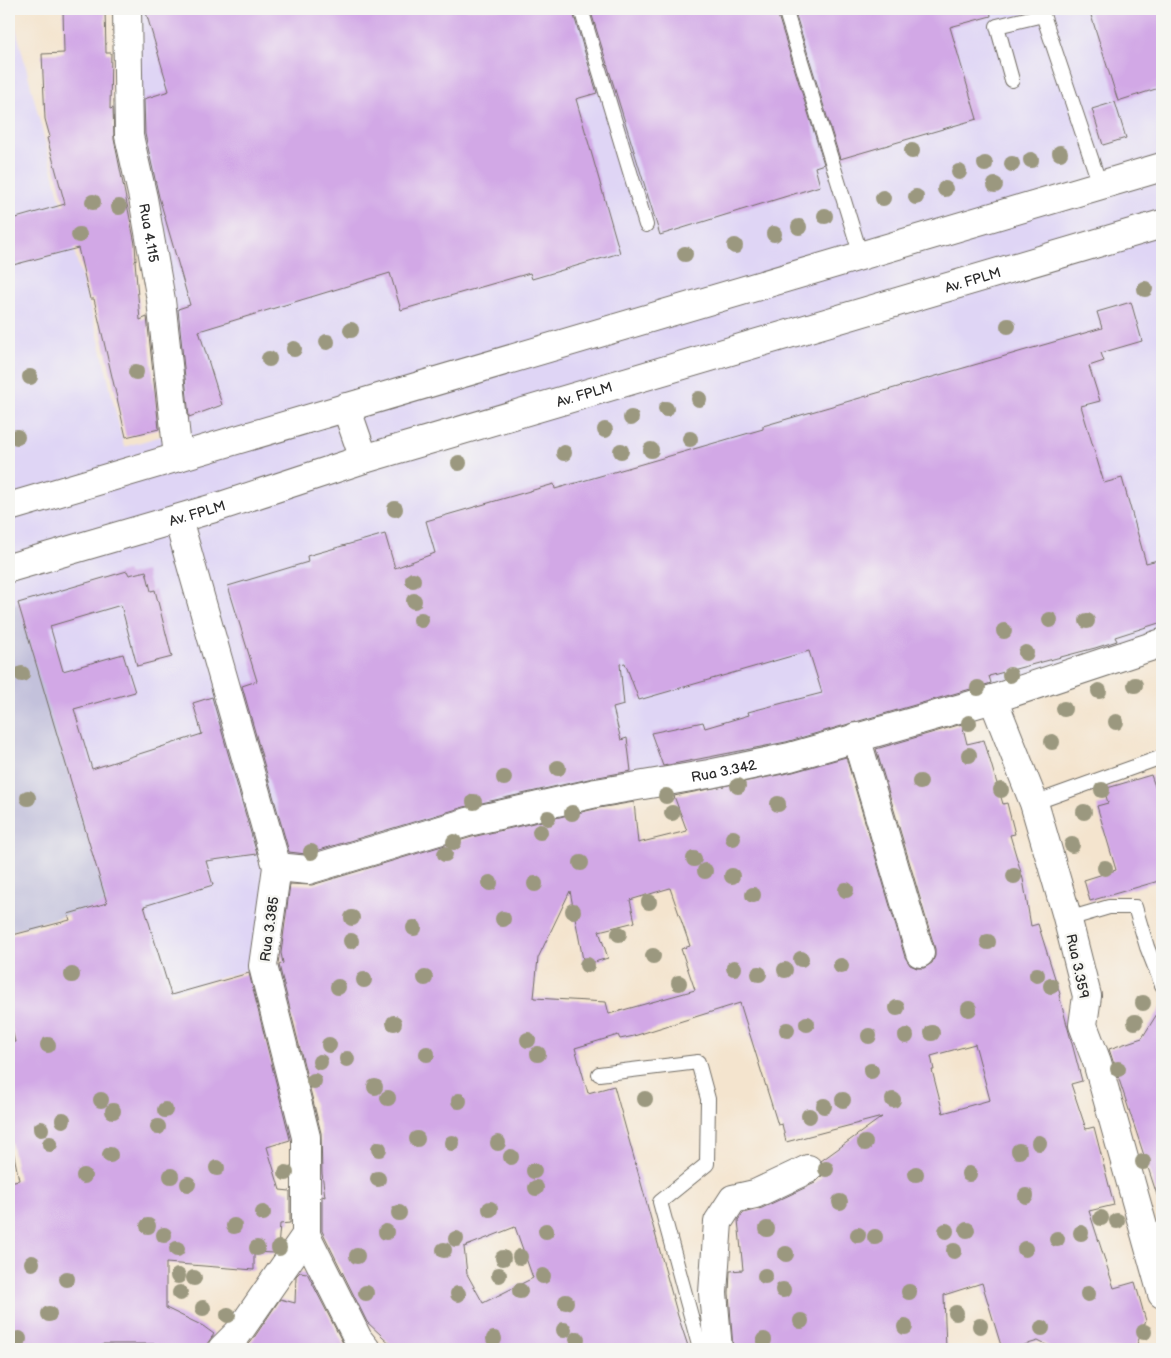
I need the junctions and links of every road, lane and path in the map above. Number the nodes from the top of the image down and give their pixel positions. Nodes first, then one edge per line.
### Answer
1 (128, 9) edge
2 (581, 9) edge
3 (785, 9) edge
4 (1042, 12) edge
5 (1012, 80) dead end
6 (1162, 167) edge
7 (1100, 185) junction
8 (646, 224) dead end
9 (1162, 224) edge
10 (861, 256) junction
11 (346, 407) junction
12 (178, 457) junction
13 (364, 459) junction
14 (9, 507) edge
15 (178, 518) junction
16 (9, 568) edge
17 (1162, 643) edge
18 (993, 699) junction
19 (856, 737) junction
20 (1162, 758) edge
21 (1034, 803) junction
22 (277, 868) junction
23 (1068, 919) junction
24 (920, 953) dead end
25 (1162, 985) edge
26 (599, 1074) dead end
27 (808, 1168) dead end
28 (306, 1235) junction
29 (1162, 1294) edge
30 (222, 1349) edge
31 (366, 1349) edge
32 (700, 1349) edge
33 (718, 1349) edge

1 - 12 street, Rua 4.115
2 - 8 lane
3 - 10 lane
4 - 5 lane
4 - 7 lane
6 - 7 street
7 - 10 street
9 - 13 street, Av. FPLM
10 - 11 street
11 - 12 street
11 - 13 street
12 - 14 street
13 - 15 street, Av. FPLM
15 - 16 street, Av. FPLM
15 - 22 street, Rua 3.385
17 - 18 street, Rua 3.342
18 - 19 street, Rua 3.342
18 - 21 street, Rua 3.359
19 - 22 street, Rua 3.342
19 - 24 street
20 - 21 lane
21 - 23 street, Rua 3.359
22 - 28 street, Rua 3.385
23 - 25 lane
23 - 29 street, Rua 3.359
26 - 32 lane
27 - 33 street
28 - 30 street
28 - 31 street

